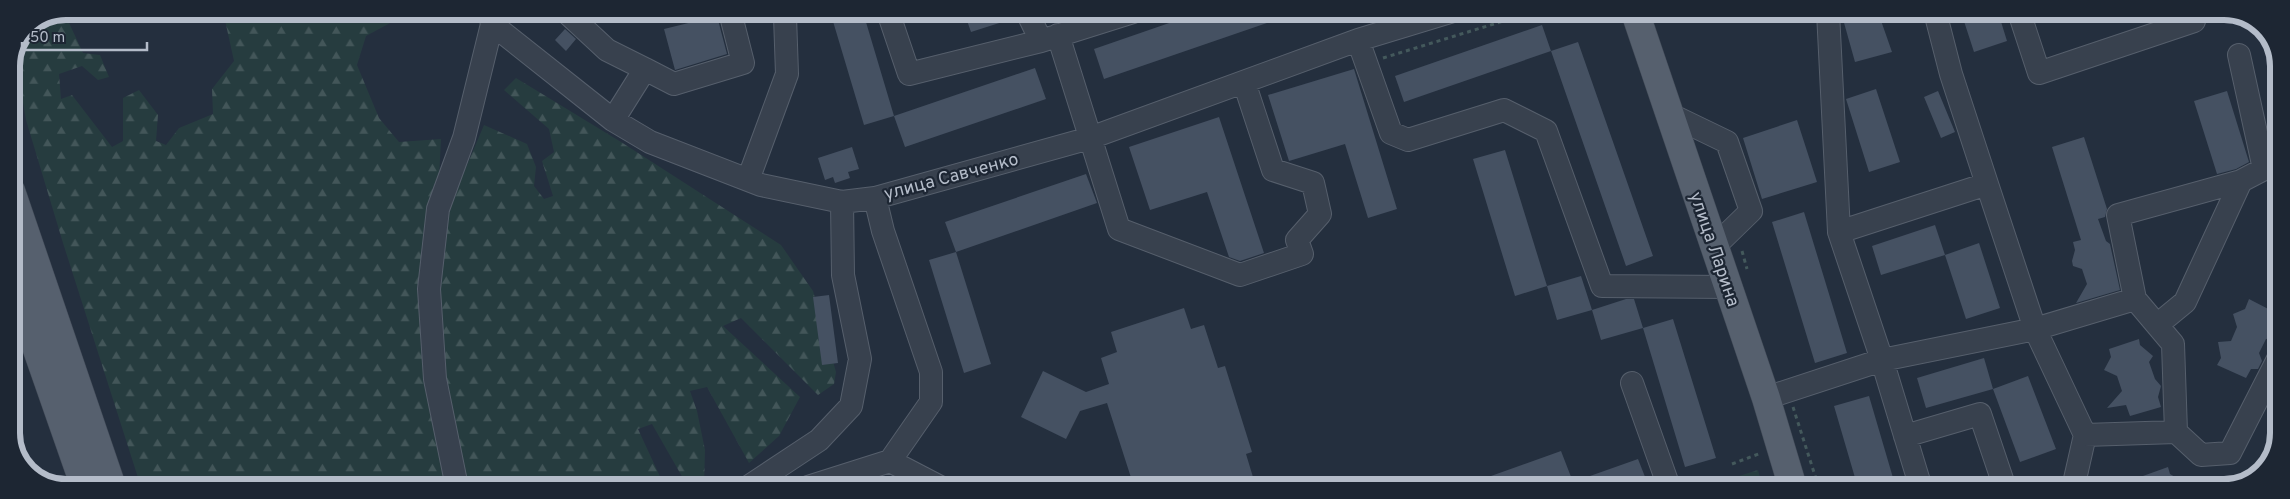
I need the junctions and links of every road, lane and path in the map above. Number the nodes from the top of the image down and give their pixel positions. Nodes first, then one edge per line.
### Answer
1 (490, 20) edge
2 (492, 20) edge
3 (574, 20) edge
4 (732, 20) edge
5 (785, 20) edge
6 (891, 20) edge
7 (1034, 20) edge
8 (1090, 20) edge
9 (1424, 20) edge
10 (1507, 20) edge
11 (1638, 20) edge
12 (1828, 20) edge
13 (1937, 20) edge
14 (2022, 20) edge
15 (2194, 20) edge
16 (1049, 38) junction
17 (1358, 40) junction
18 (2239, 55) dead end
19 (1366, 63) junction
20 (645, 68) junction
21 (1244, 82) junction
22 (1669, 114) junction
23 (613, 120) junction
24 (1090, 138) junction
25 (748, 180) junction
26 (2241, 181) junction
27 (1988, 184) junction
28 (874, 198) junction
29 (842, 202) junction
30 (20, 217) edge
31 (1839, 232) junction
32 (1714, 247) junction
33 (1728, 287) junction
34 (20, 298) edge
35 (2135, 299) junction
36 (2157, 325) junction
37 (2036, 329) junction
38 (1882, 360) junction
39 (2270, 375) edge
40 (1632, 383) dead end
41 (1766, 398) junction
42 (2176, 432) junction
43 (2085, 435) junction
44 (1905, 436) junction
45 (890, 461) junction
46 (82, 479) edge
47 (109, 479) edge
48 (455, 479) edge
49 (764, 479) edge
50 (833, 479) edge
51 (925, 479) edge
52 (1667, 479) edge
53 (1790, 479) edge
54 (1918, 479) edge
55 (2002, 479) edge
56 (2075, 479) edge

1 - 48 street
2 - 23 street, улица Савченко
3 - 20 street
4 - 20 street
5 - 25 street
6 - 16 street
7 - 16 street
8 - 16 street
9 - 17 street, улица Савченко
10 - 19 path
11 - 22 main road, улица Ларина
12 - 31 street
13 - 27 street
14 - 15 street
16 - 24 street
17 - 19 street
17 - 21 street, улица Савченко
18 - 26 street
19 - 33 street
20 - 23 street
21 - 24 street, улица Савченко
21 - 24 street
22 - 32 main road, улица Ларина
22 - 32 street
23 - 25 street, улица Савченко
24 - 28 street, улица Савченко
25 - 29 street, улица Савченко
26 - 35 street
26 - 36 street
27 - 31 street
27 - 37 street
28 - 29 street, улица Савченко
28 - 45 street
29 - 49 street
30 - 47 main road
31 - 38 street
32 - 33 main road, улица Ларина
33 - 41 main road, улица Ларина
34 - 46 main road
35 - 36 street
35 - 37 street
36 - 42 street
37 - 38 street
37 - 43 street
38 - 41 street
38 - 44 street
39 - 42 street
40 - 52 street
41 - 53 main road, улица Ларина
42 - 43 street
43 - 56 street
44 - 54 street
44 - 55 street
45 - 50 street
45 - 51 street

